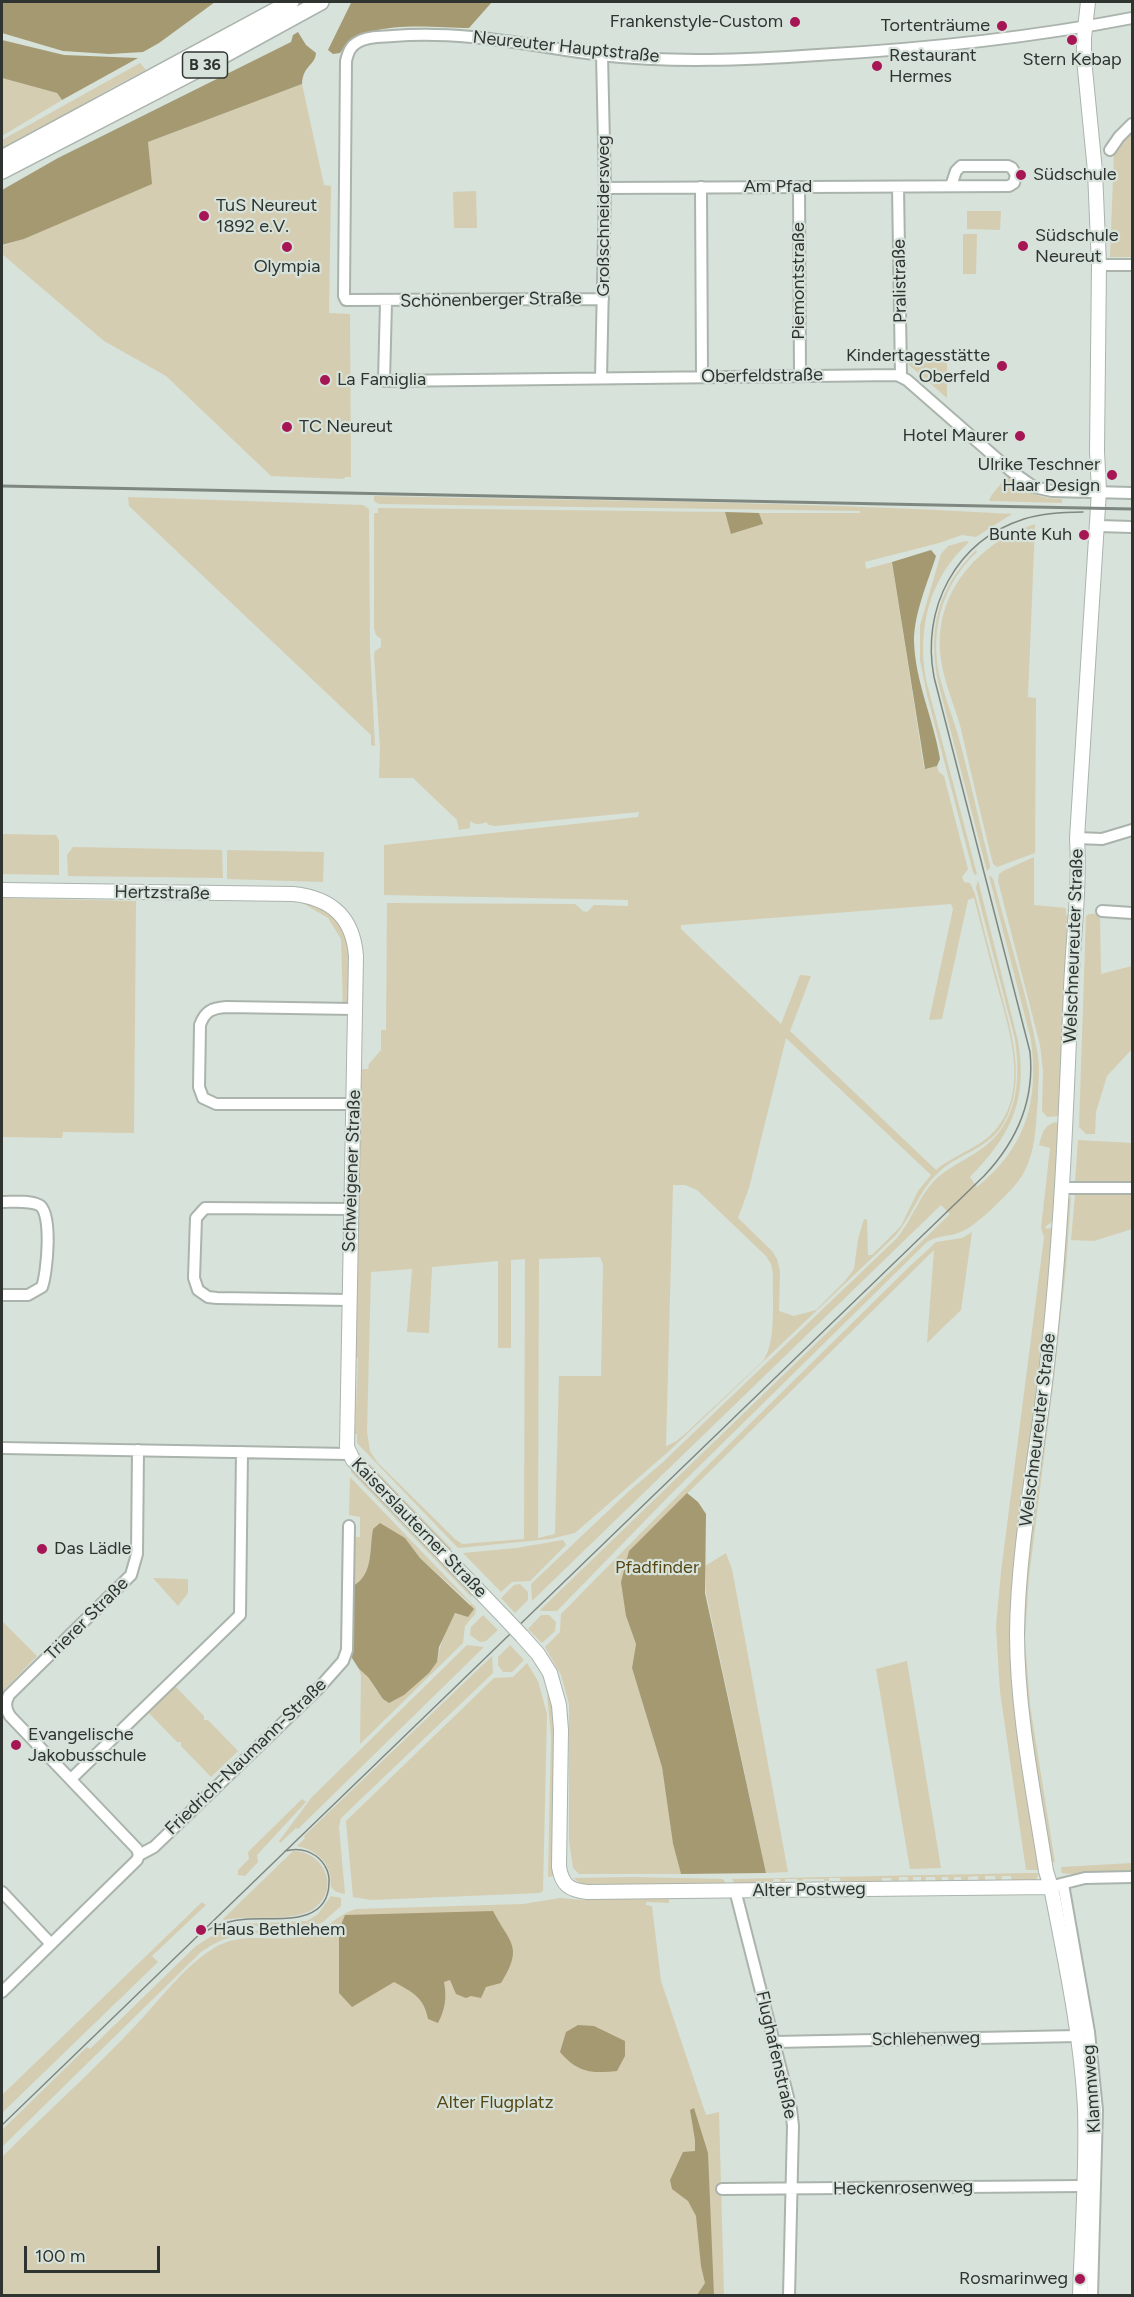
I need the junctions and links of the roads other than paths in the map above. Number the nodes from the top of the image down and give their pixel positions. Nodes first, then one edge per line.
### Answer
1 (321, 2) edge
2 (1088, 2) edge
3 (294, 8) edge
4 (1132, 18) edge
5 (1085, 27) junction
6 (602, 55) junction
7 (1132, 124) edge
8 (1110, 150) dead end
9 (2, 158) edge
10 (2, 171) edge
11 (951, 186) junction
12 (799, 187) junction
13 (898, 187) junction
14 (605, 188) junction
15 (701, 188) junction
16 (1099, 265) junction
17 (1132, 265) edge
18 (603, 299) junction
19 (386, 302) junction
20 (800, 375) junction
21 (901, 376) junction
22 (702, 377) junction
23 (601, 378) junction
24 (384, 381) joint
25 (1099, 491) junction
26 (1132, 493) edge
27 (1098, 526) junction
28 (1132, 527) edge
29 (1132, 830) edge
30 (1077, 838) junction
31 (2, 890) edge
32 (321, 900) joint
33 (1102, 911) dead end
34 (1132, 913) edge
35 (354, 1010) junction
36 (354, 1104) junction
37 (1062, 1188) junction
38 (1132, 1188) edge
39 (2, 1202) edge
40 (352, 1209) junction
41 (2, 1295) edge
42 (350, 1300) junction
43 (2, 1448) edge
44 (138, 1450) junction
45 (242, 1452) junction
46 (349, 1454) junction
47 (349, 1526) dead end
48 (71, 1779) junction
49 (139, 1855) junction
50 (1132, 1878) edge
51 (1057, 1885) junction
52 (568, 1887) joint
53 (735, 1890) junction
54 (2, 1892) edge
55 (51, 1944) junction
56 (2, 1992) edge
57 (1078, 2036) junction
58 (774, 2042) junction
59 (1084, 2186) junction
60 (722, 2189) dead end
61 (790, 2190) junction
62 (789, 2295) edge
63 (1080, 2295) edge
64 (1092, 2295) edge

1 - 3 highway, B 36
2 - 5 main road, Welschneureuter Straße
3 - 9 highway, B 36
3 - 10 highway, B 36
4 - 5 street, Neureuter Hauptstraße
5 - 6 street, Neureuter Hauptstraße
5 - 16 main road, Welschneureuter Straße
6 - 14 street, Großschneidersweg
6 - 19 street, Neureuter Hauptstraße
7 - 8 street
11 - 11 street, Am Pfad
11 - 13 street, Am Pfad
12 - 13 street, Am Pfad
12 - 15 street, Am Pfad
12 - 20 street, Piemontstraße
13 - 21 street, Pralistraße
14 - 15 street, Am Pfad
14 - 18 street, Großschneidersweg
15 - 22 street
16 - 17 street
16 - 25 main road, Welschneureuter Straße
18 - 19 street, Schönenberger Straße
18 - 23 street, Großschneidersweg
19 - 24 street, Schönenberger Straße
20 - 21 street, Oberfeldstraße
20 - 22 street, Oberfeldstraße
21 - 25 street
22 - 23 street, Oberfeldstraße
23 - 24 street, Oberfeldstraße
25 - 26 street
25 - 27 main road, Welschneureuter Straße
27 - 28 street
27 - 30 main road, Welschneureuter Straße
29 - 30 street
30 - 37 main road, Welschneureuter Straße
31 - 32 main road, Hertzstraße
32 - 35 main road, Schweigener Straße
33 - 34 street
35 - 36 main road, Schweigener Straße
35 - 36 street
36 - 40 main road, Schweigener Straße
37 - 38 street
37 - 51 main road, Welschneureuter Straße
39 - 41 street
40 - 42 main road, Schweigener Straße
40 - 42 street
42 - 46 main road, Schweigener Straße
43 - 44 street, Kaiserslauterner Straße
44 - 45 street, Kaiserslauterner Straße
44 - 48 street, Trierer Straße
45 - 46 street, Kaiserslauterner Straße
45 - 48 street
46 - 52 main road, Kaiserslauterner Straße, bridge
47 - 49 street, Friedrich-Naumann-Straße
48 - 49 street
49 - 55 street, Friedrich-Naumann-Straße
50 - 51 street
51 - 53 main road, Alter Postweg
51 - 57 main road, Klammweg
51 - 64 street, Klammweg
52 - 53 main road, Alter Postweg
53 - 58 street, Flughafenstraße
54 - 55 street
55 - 56 street, Friedrich-Naumann-Straße
57 - 58 street, Schlehenweg
57 - 59 main road, Klammweg
58 - 61 street, Flughafenstraße
59 - 61 street, Heckenrosenweg
59 - 63 main road, Klammweg
60 - 61 street, Heckenrosenweg
61 - 62 street, Flughafenstraße

